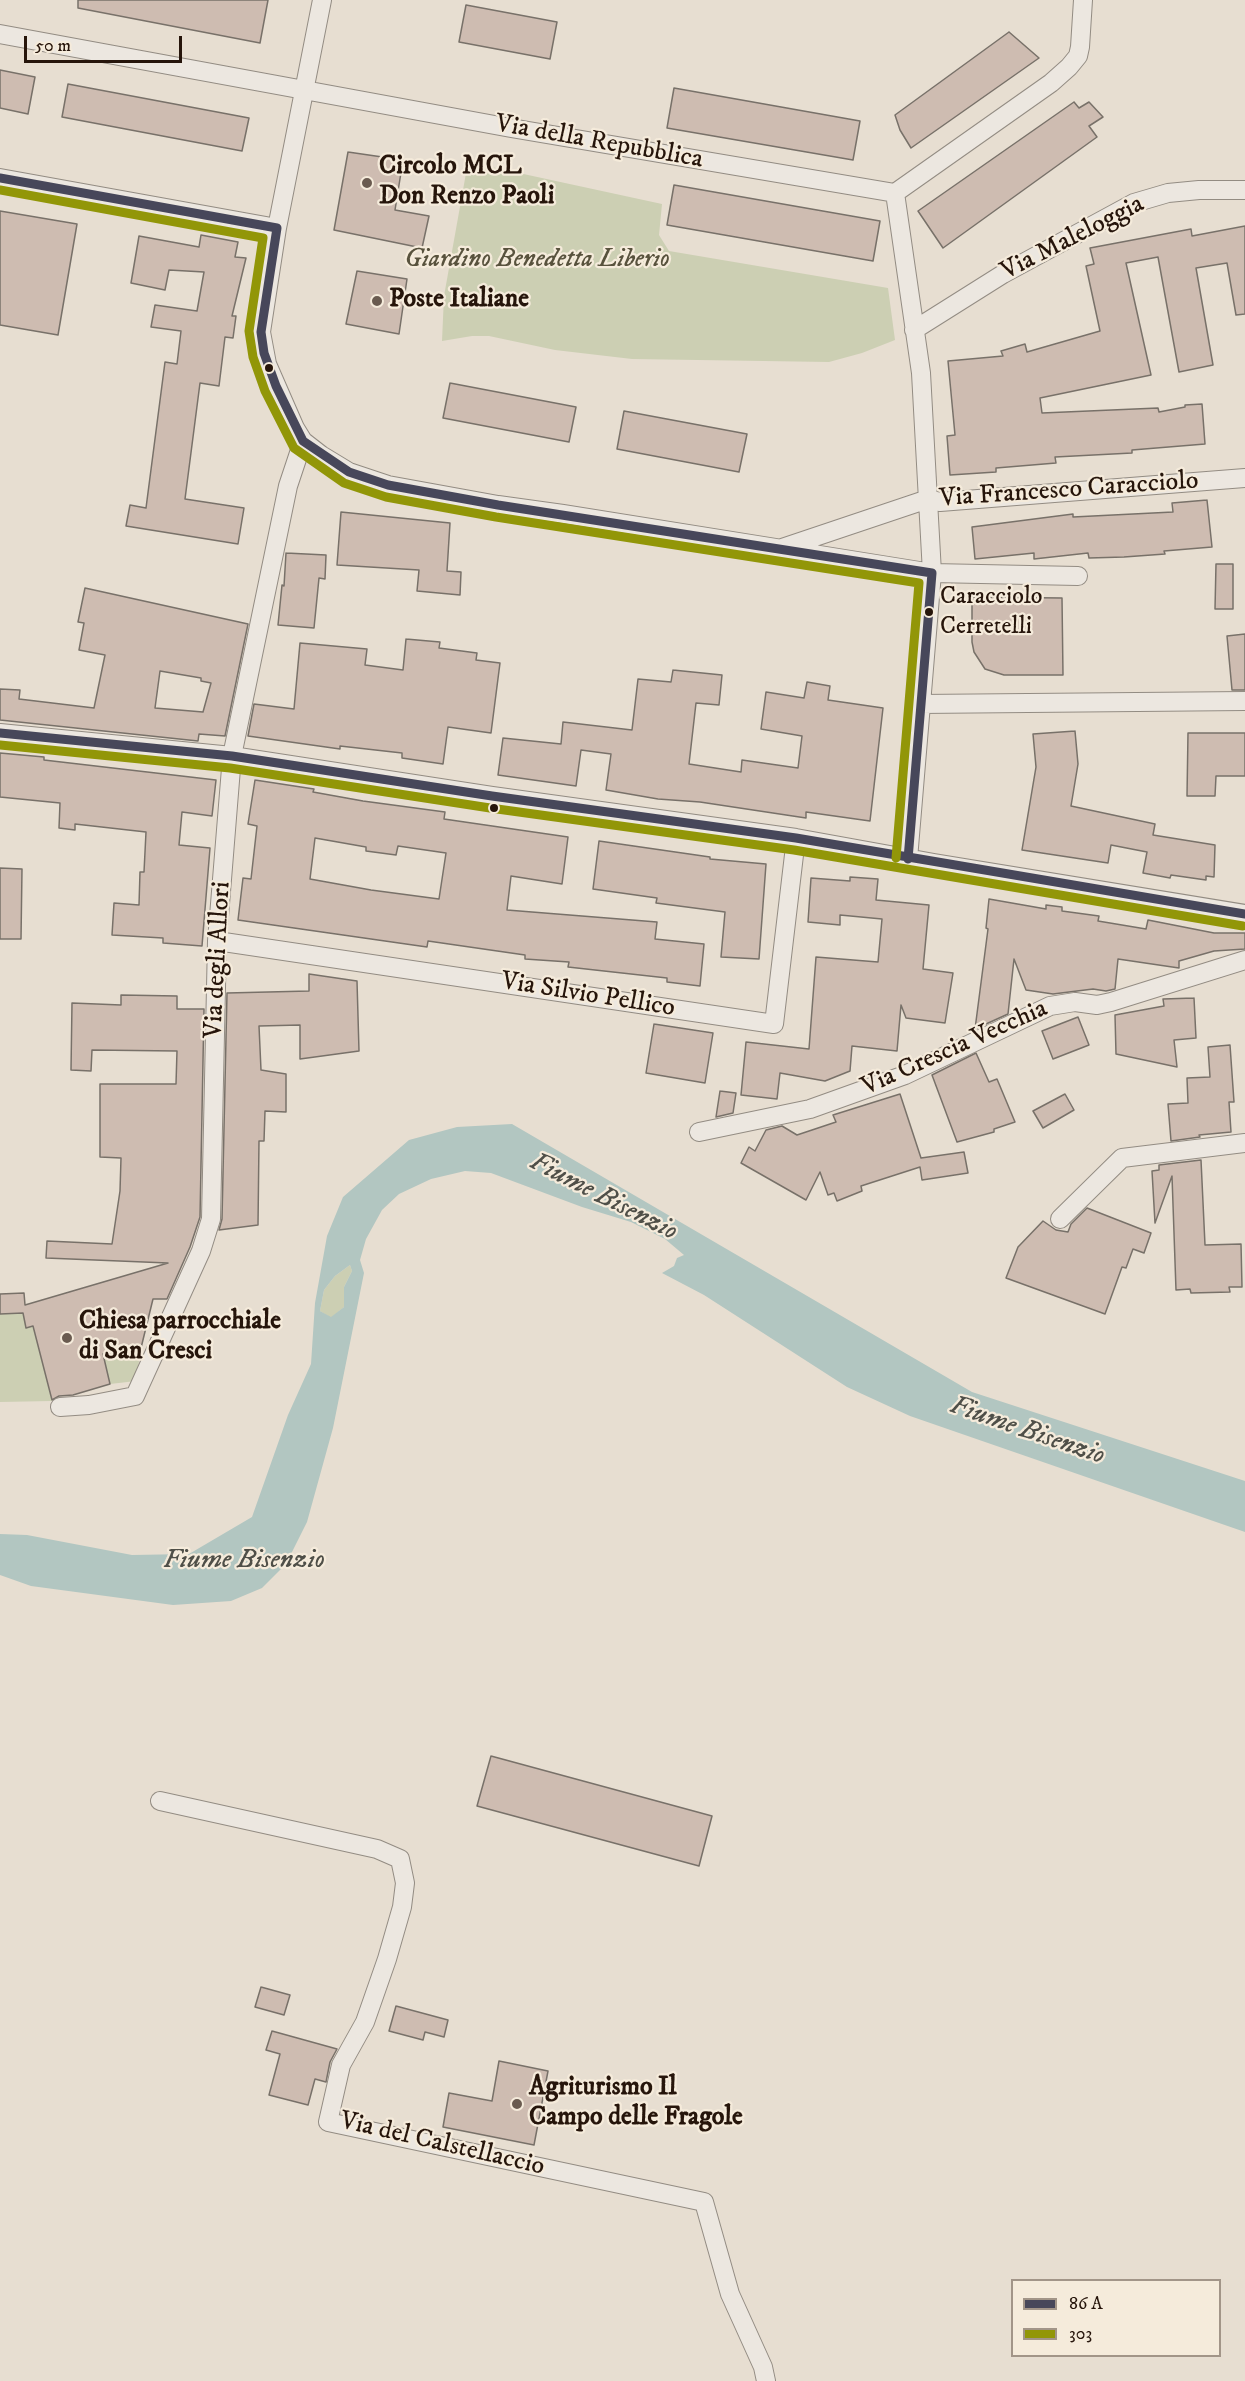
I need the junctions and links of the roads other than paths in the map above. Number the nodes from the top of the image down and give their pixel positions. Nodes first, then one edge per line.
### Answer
1 (322, 0) edge
2 (1083, 0) edge
3 (0, 34) edge
4 (305, 88) junction
5 (0, 178) edge
6 (1245, 190) edge
7 (894, 193) junction
8 (277, 228) junction
9 (914, 330) junction
10 (303, 441) junction
11 (1245, 478) edge
12 (928, 499) junction
13 (779, 549) junction
14 (933, 573) junction
15 (1078, 576) dead end
16 (1245, 701) edge
17 (920, 704) junction
18 (0, 733) edge
19 (232, 756) junction
20 (796, 838) junction
21 (908, 859) junction
22 (1245, 914) edge
23 (217, 941) junction
24 (1245, 960) edge
25 (699, 1132) dead end
26 (1245, 1143) edge
27 (1060, 1219) dead end
28 (60, 1407) dead end
29 (160, 1801) dead end
30 (766, 2381) edge

1 - 4 street
2 - 7 street
3 - 4 street, Via della Repubblica
4 - 7 street, Via della Repubblica
4 - 8 street
5 - 8 street
6 - 9 street, Via Maleloggia
7 - 9 street
8 - 10 street
9 - 12 street
10 - 13 street
10 - 19 street, Via degli Allori
11 - 12 street, Via Francesco Caracciolo
12 - 13 street
12 - 14 street, Via Francesco Caracciolo
13 - 14 street
14 - 15 street
14 - 17 street, Via Francesco Caracciolo
16 - 17 street
17 - 21 street, Via Francesco Caracciolo
18 - 19 street
19 - 20 street
19 - 23 street, Via degli Allori
20 - 21 street
20 - 23 street, Via Silvio Pellico
21 - 22 street
23 - 28 street, Via degli Allori
24 - 25 street, Via Crescia Vecchia
26 - 27 street
29 - 30 street, Via del Calstellaccio

